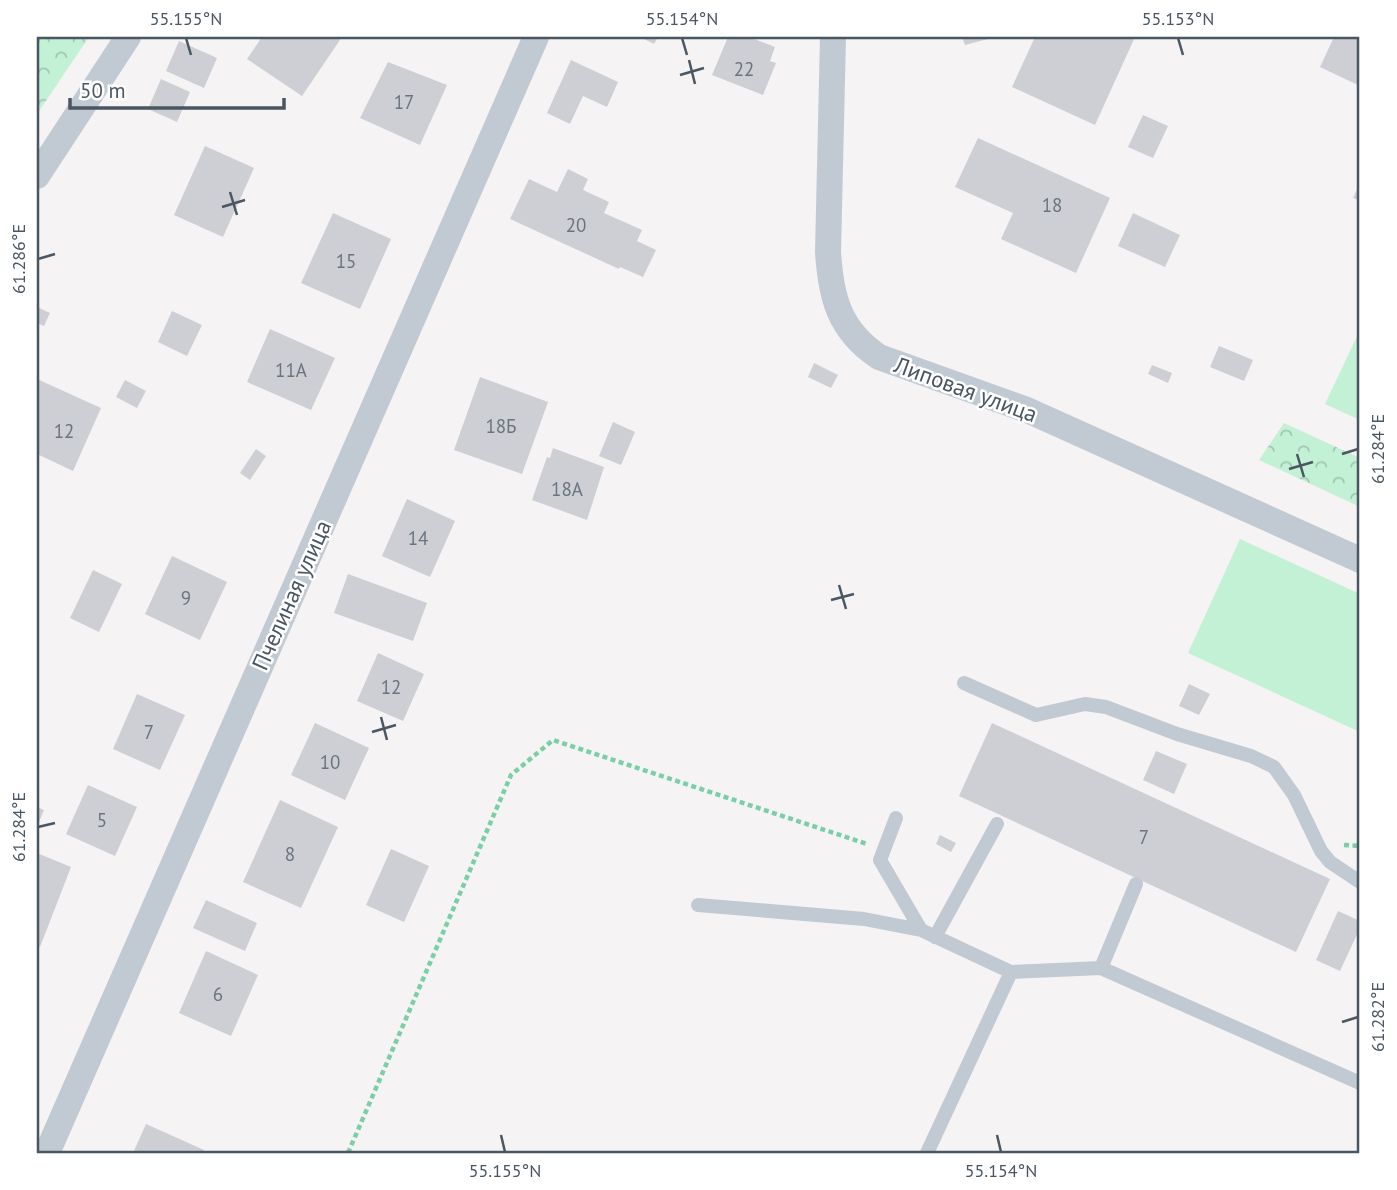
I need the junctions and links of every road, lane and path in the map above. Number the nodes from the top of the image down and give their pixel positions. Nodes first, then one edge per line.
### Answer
1 (128, 37) edge
2 (536, 37) edge
3 (833, 37) edge
4 (37, 176) edge
5 (1360, 561) edge
6 (964, 683) dead end
7 (896, 818) dead end
8 (997, 824) dead end
9 (884, 850) junction
10 (1360, 882) edge
11 (1136, 884) dead end
12 (698, 905) dead end
13 (921, 930) junction
14 (935, 937) junction
15 (1101, 968) junction
16 (1011, 972) junction
17 (1360, 1083) edge
18 (47, 1153) edge
19 (348, 1153) edge
20 (927, 1153) edge

1 - 4 street
2 - 18 street, Пчелиная улица
3 - 5 street, Липовая улица
6 - 10 lane
7 - 9 lane
8 - 14 lane
9 - 13 lane
9 - 19 path
11 - 15 lane
12 - 13 lane
13 - 14 lane
14 - 16 lane
15 - 16 lane
15 - 17 lane
16 - 20 lane

